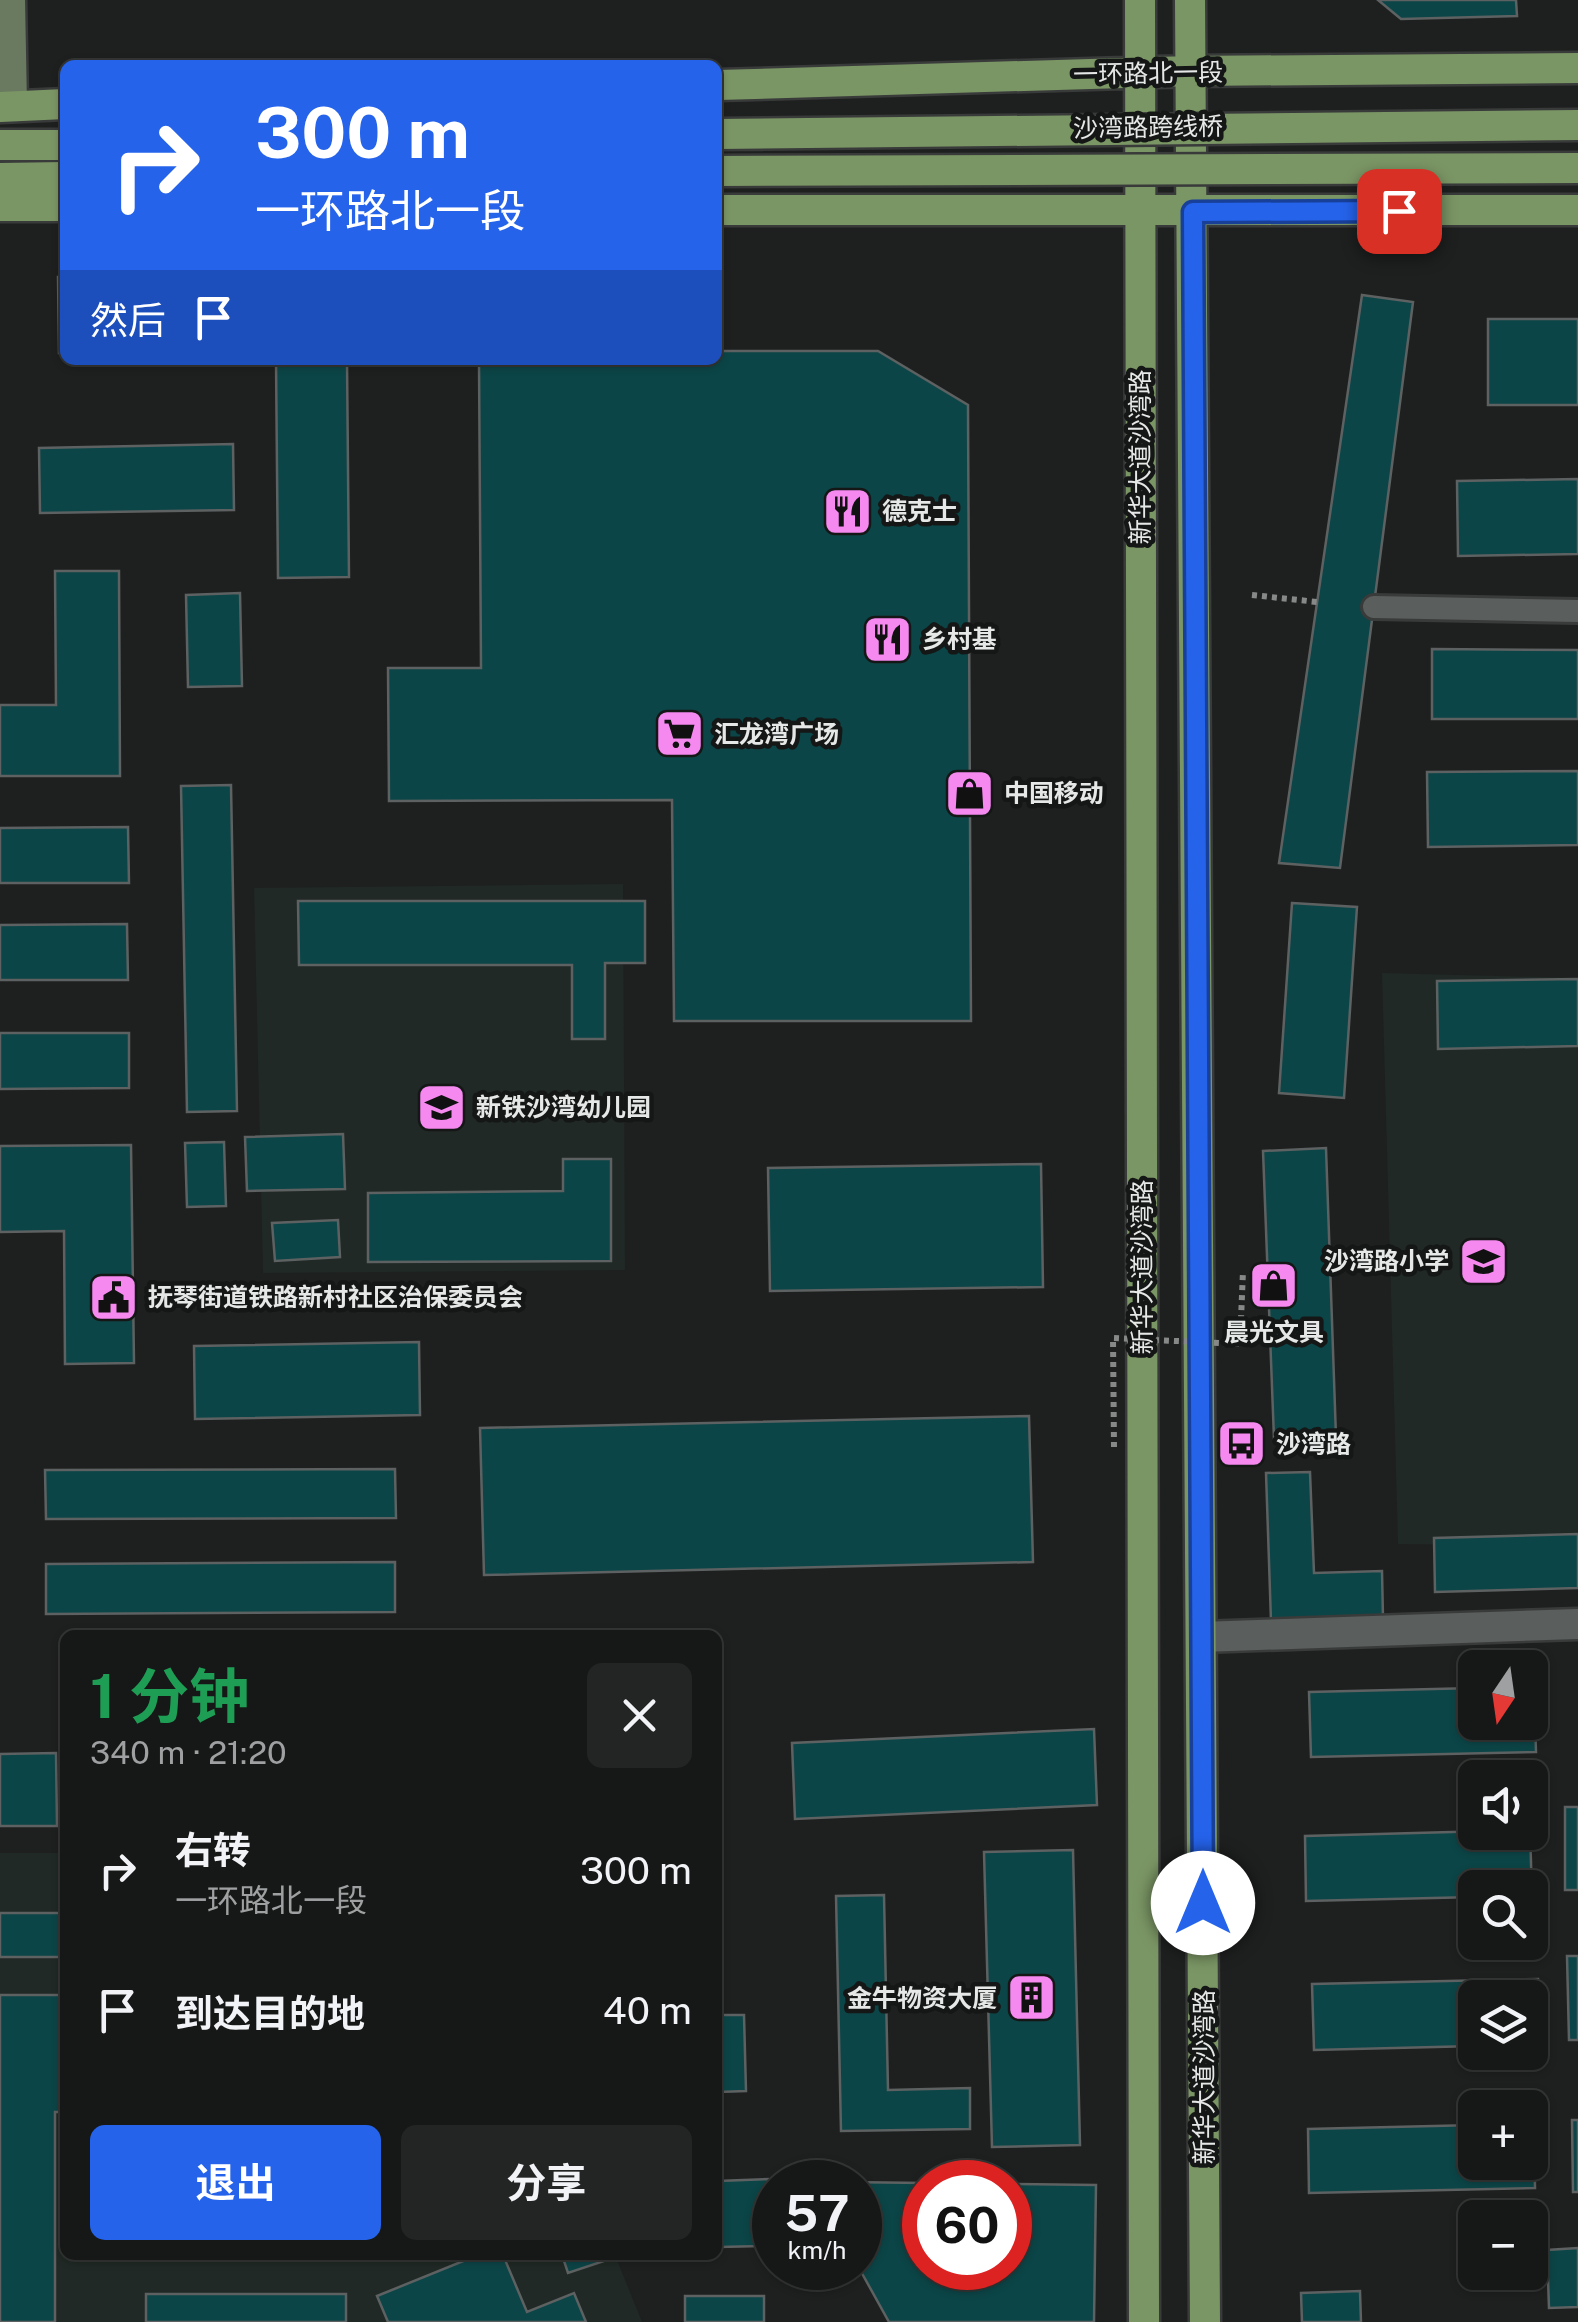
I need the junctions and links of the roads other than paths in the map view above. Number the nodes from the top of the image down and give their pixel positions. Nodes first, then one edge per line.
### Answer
1 (10, 0) edge
2 (1140, 0) edge
3 (1190, 0) edge
4 (1578, 68) edge
5 (1190, 71) junction
6 (1140, 72) junction
7 (722, 85) edge
8 (60, 104) edge
9 (6, 106) edge
10 (1578, 125) edge
11 (722, 134) edge
12 (9, 145) edge
13 (60, 145) edge
14 (1578, 168) edge
15 (722, 171) edge
16 (60, 177) edge
17 (7, 178) edge
18 (0, 206) edge
19 (60, 206) edge
20 (722, 210) edge
21 (1578, 210) edge
22 (1139, 212) junction
23 (1193, 212) junction
24 (1374, 607) dead end
25 (1578, 611) edge
26 (1574, 1628) edge
27 (1202, 1636) junction
28 (1144, 2322) edge
29 (1205, 2322) edge

1 - 9 street
2 - 6 main road, 新华大道沙湾路
3 - 5 main road, 新华大道沙湾路
4 - 5 main road, 一环路北一段
5 - 6 main road, 一环路北一段
5 - 23 main road, 新华大道沙湾路
6 - 7 main road, 一环路北一段
6 - 22 main road, 新华大道沙湾路
8 - 9 main road
10 - 11 main road, 沙湾路跨线桥, bridge
12 - 13 main road
14 - 15 main road, 沙湾路跨线桥, bridge
16 - 17 main road
18 - 19 main road
20 - 22 main road
21 - 23 main road
22 - 23 main road
22 - 28 main road, 新华大道沙湾路
23 - 27 main road, 新华大道沙湾路
24 - 25 lane
26 - 27 street
27 - 29 main road, 新华大道沙湾路

